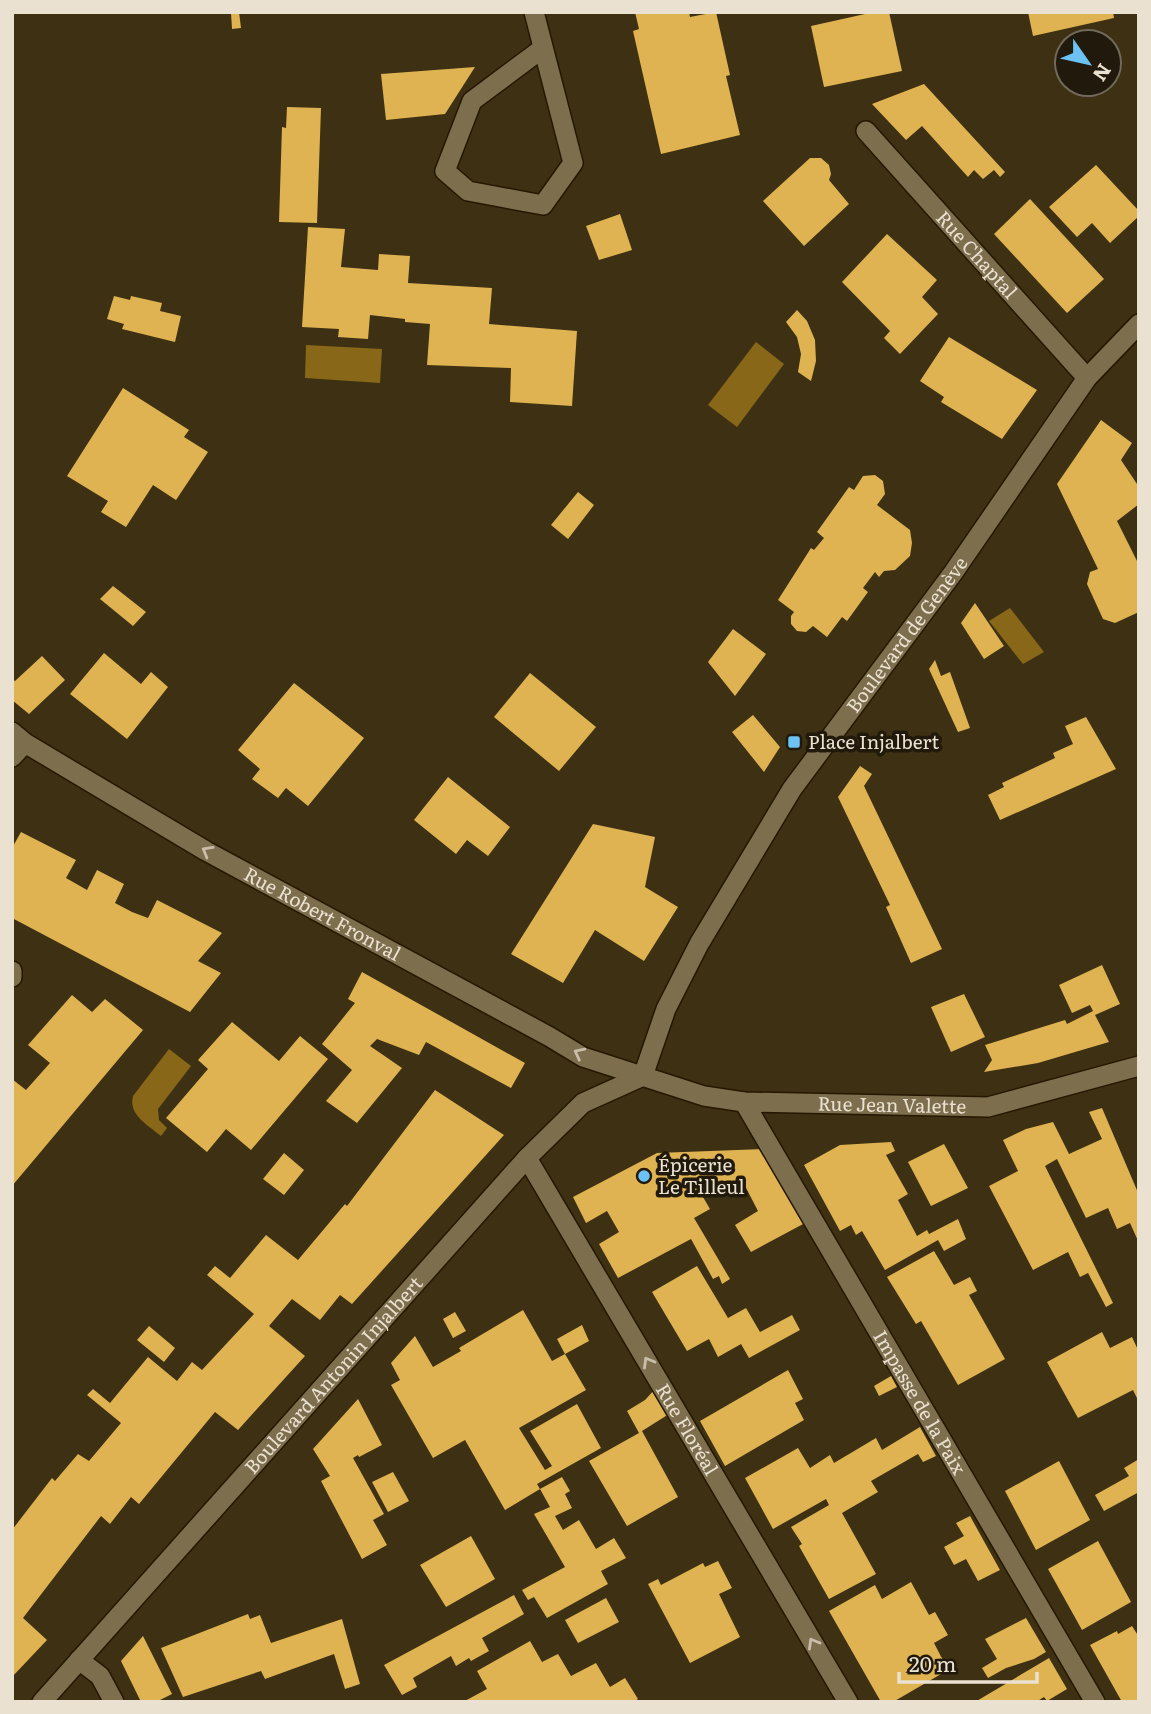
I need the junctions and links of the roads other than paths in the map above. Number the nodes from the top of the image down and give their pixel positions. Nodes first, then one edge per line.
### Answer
1 (534, 12) edge
2 (543, 48) junction
3 (866, 131) dead end
4 (1139, 324) edge
5 (1087, 378) junction
6 (17, 744) edge
7 (12, 971) edge
8 (12, 976) edge
9 (1139, 1066) edge
10 (643, 1076) junction
11 (744, 1102) junction
12 (527, 1157) junction
13 (79, 1660) junction
14 (42, 1702) edge
15 (114, 1702) edge
16 (848, 1702) edge
17 (1095, 1702) edge

1 - 2 street
2 - 2 street
3 - 5 street, Rue Chaptal
4 - 5 street, Boulevard de Genève
5 - 10 street, Boulevard de Genève
10 -> 6 street, Rue Robert Fronval
7 - 8 street
9 - 11 street, Rue Jean Valette
10 - 11 street, Rue Jean Valette
10 - 12 street, Boulevard Antonin Injalbert
11 - 17 street, Impasse de la Paix
12 - 13 street, Boulevard Antonin Injalbert
16 -> 12 street, Rue Floréal
13 - 14 street, Boulevard Antonin Injalbert
13 - 15 street

